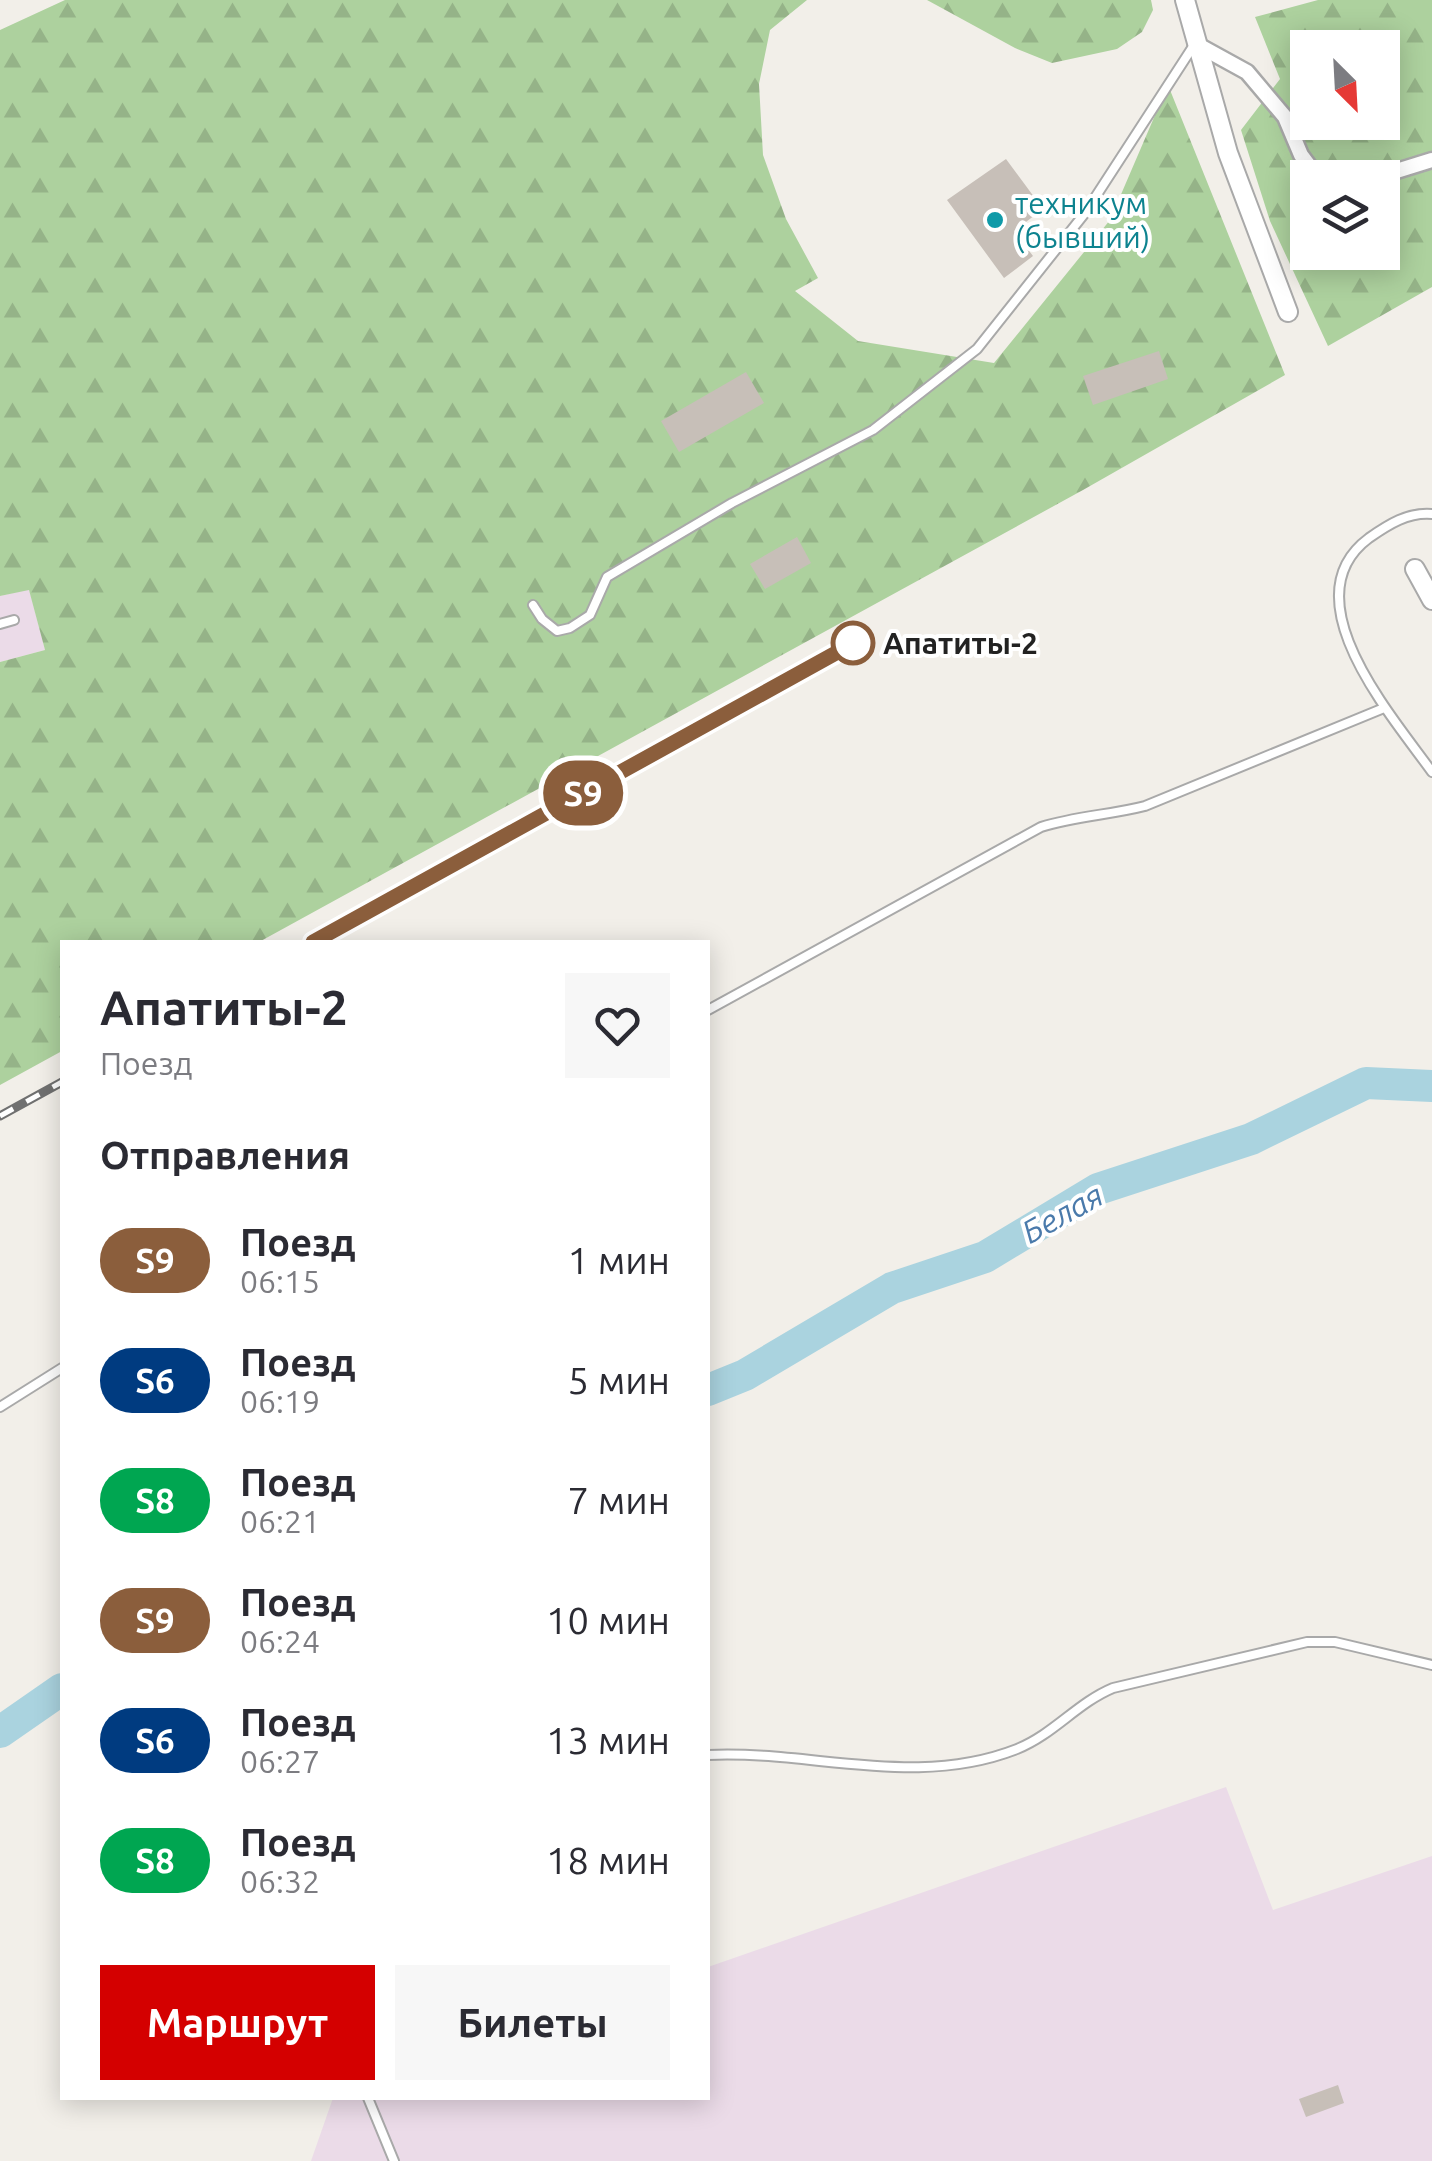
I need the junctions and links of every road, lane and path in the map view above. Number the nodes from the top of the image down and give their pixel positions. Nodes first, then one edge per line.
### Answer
1 (1185, 0) edge
2 (1195, 43) junction
3 (1305, 160) edge
4 (1432, 160) edge
5 (1400, 170) edge
6 (1288, 312) dead end
7 (1432, 511) edge
8 (1415, 569) dead end
9 (1432, 600) edge
10 (533, 605) dead end
11 (14, 620) dead end
12 (0, 624) edge
13 (1384, 708) junction
14 (1432, 772) edge
15 (710, 1009) edge
16 (60, 1369) edge
17 (0, 1407) edge
18 (1432, 1665) edge
19 (710, 1755) edge
20 (369, 2100) edge
21 (394, 2161) edge

1 - 2 street
2 - 3 street
2 - 6 street
2 - 10 lane
4 - 5 street
7 - 13 lane
8 - 9 street
11 - 12 lane
13 - 14 lane
13 - 15 lane
16 - 17 lane
18 - 19 lane
20 - 21 lane

